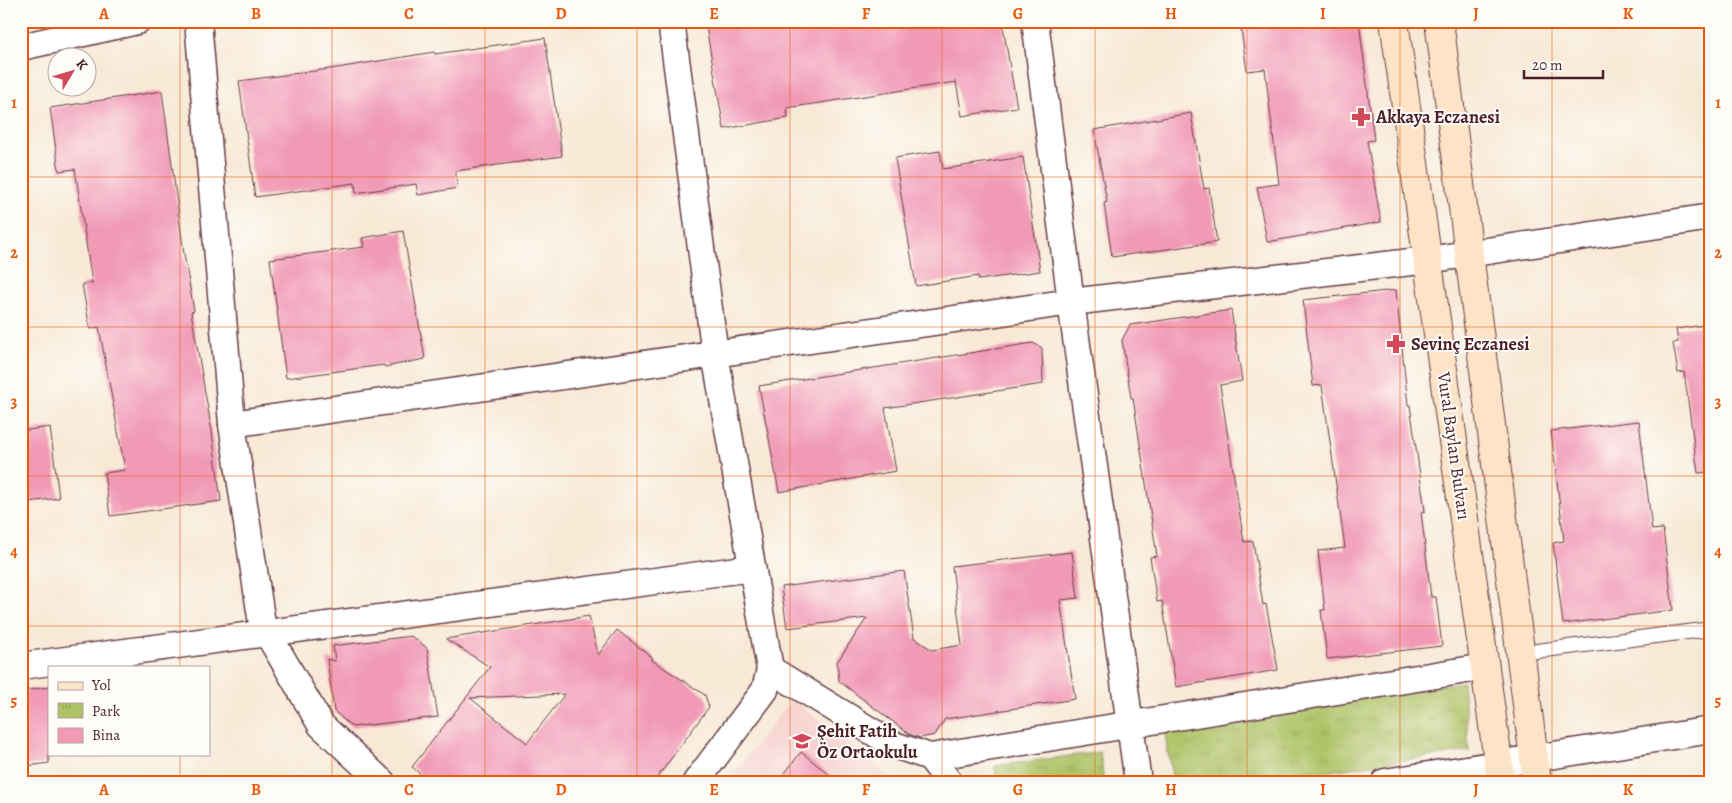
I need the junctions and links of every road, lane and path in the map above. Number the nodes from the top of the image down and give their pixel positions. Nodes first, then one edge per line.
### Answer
1 (137, 21) edge
2 (198, 21) edge
3 (671, 21) edge
4 (1035, 21) edge
5 (1394, 21) edge
6 (1439, 21) edge
7 (21, 47) edge
8 (1711, 217) edge
9 (1469, 254) junction
10 (1428, 260) junction
11 (1072, 302) junction
12 (716, 354) junction
13 (232, 424) junction
14 (752, 568) junction
15 (1711, 629) edge
16 (267, 633) junction
17 (1521, 653) junction
18 (21, 666) edge
19 (1486, 667) junction
20 (770, 669) junction
21 (1130, 724) junction
22 (1711, 730) edge
23 (930, 757) junction
24 (1536, 770) edge
25 (1500, 773) edge
26 (382, 782) edge
27 (696, 782) edge
28 (949, 782) edge
29 (1138, 782) edge
30 (1385, 782) edge

1 - 7 street
2 - 13 street
3 - 12 street
4 - 11 street
5 - 10 main road, Vural Baylan Bulvarı
6 - 9 main road
8 - 9 street
9 - 10 street
9 - 17 main road
10 - 11 street
10 - 19 main road, Vural Baylan Bulvarı
11 - 12 street
11 - 21 street
12 - 13 street
12 - 14 street
13 - 16 street
14 - 16 street
14 - 20 street
15 - 17 lane
16 - 18 street
16 - 26 street
17 - 24 main road
19 - 21 street
19 - 25 main road, Vural Baylan Bulvarı
20 - 23 street
20 - 27 street
21 - 23 street
21 - 29 street
22 - 24 street
23 - 28 street
24 - 25 street
25 - 30 street

